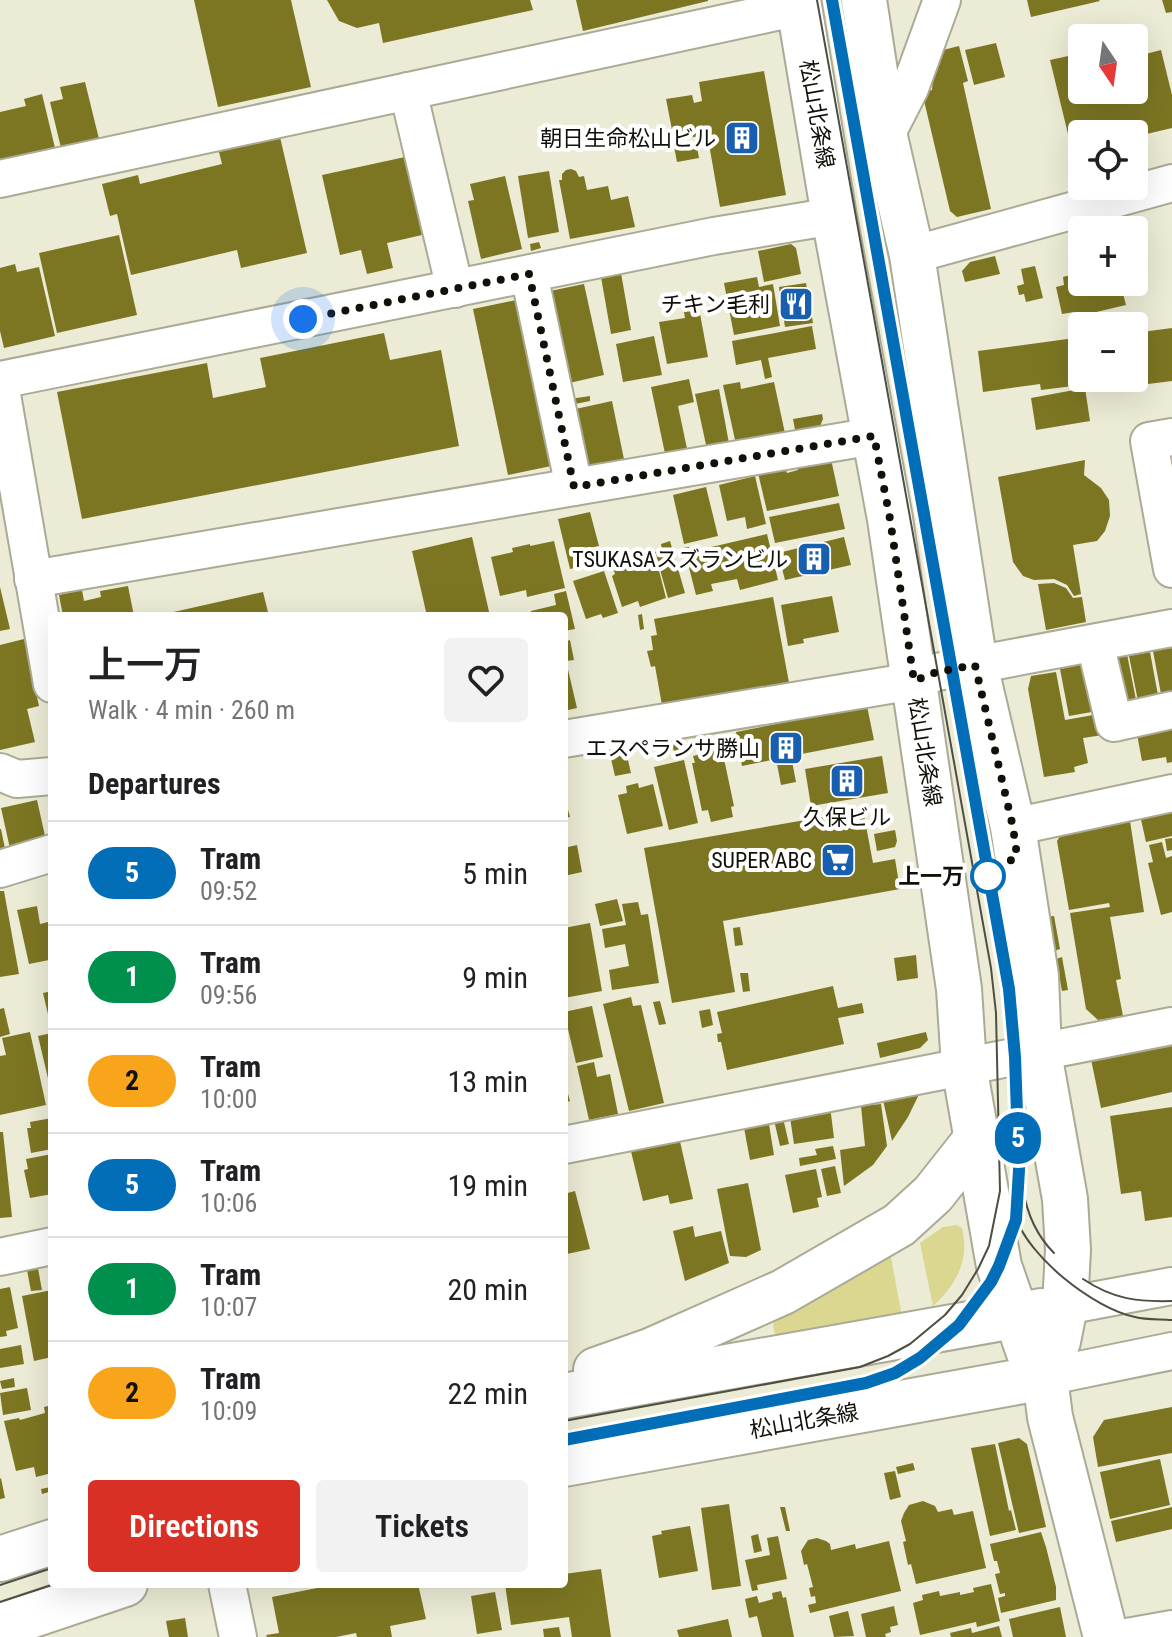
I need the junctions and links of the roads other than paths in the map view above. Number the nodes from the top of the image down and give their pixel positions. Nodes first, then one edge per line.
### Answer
1 (864, 0) edge
2 (942, 0) edge
3 (798, 4) edge
4 (408, 91) junction
5 (885, 137) junction
6 (0, 179) edge
7 (1172, 183) edge
8 (834, 216) junction
9 (912, 255) junction
10 (529, 274) junction
11 (455, 289) junction
12 (0, 382) edge
13 (874, 436) junction
14 (1172, 437) edge
15 (7, 472) edge
16 (574, 487) junction
17 (1172, 569) edge
18 (33, 579) junction
19 (1172, 628) edge
20 (1095, 643) junction
21 (48, 662) edge
22 (975, 665) junction
23 (914, 681) junction
24 (1172, 710) edge
25 (568, 738) edge
26 (0, 772) edge
27 (48, 776) edge
28 (1172, 793) edge
29 (1013, 827) junction
30 (48, 854) edge
31 (0, 869) edge
32 (1172, 1026) edge
33 (1039, 1053) junction
34 (964, 1066) junction
35 (978, 1137) junction
36 (568, 1144) edge
37 (48, 1247) edge
38 (0, 1257) edge
39 (1172, 1286) edge
40 (1065, 1306) junction
41 (1015, 1316) junction
42 (1172, 1351) edge
43 (1045, 1377) junction
44 (568, 1380) edge
45 (568, 1395) edge
46 (568, 1463) edge
47 (48, 1543) edge
48 (0, 1559) edge
49 (113, 1588) edge
50 (228, 1588) edge
51 (0, 1626) edge
52 (1172, 1629) edge
53 (238, 1637) edge
54 (1106, 1637) edge
55 (1127, 1637) edge

1 - 5 main road, 松山北条線
2 - 5 street
3 - 4 street
3 - 8 main road, 松山北条線
4 - 6 street
4 - 11 street
5 - 9 main road, 松山北条線
7 - 9 street
8 - 10 street
8 - 13 main road, 松山北条線
9 - 22 main road, 松山北条線
10 - 11 street
10 - 16 street
11 - 12 street
12 - 15 street
13 - 16 street
13 - 23 main road, 松山北条線
14 - 17 street
15 - 18 street
16 - 18 street
18 - 21 street
19 - 20 street
20 - 22 street
20 - 24 street
22 - 23 street
22 - 29 main road, 松山北条線
23 - 25 street
23 - 34 main road, 松山北条線
26 - 27 street
28 - 29 street
29 - 33 main road, 松山北条線
30 - 31 street
32 - 33 street
33 - 34 street
33 - 40 main road, 松山北条線
34 - 35 main road, 松山北条線
34 - 36 street
35 - 41 main road, 松山北条線
35 - 44 main road
37 - 38 street
39 - 40 street
40 - 41 main road
40 - 43 main road, 松山北条線
41 - 43 main road, 松山北条線
41 - 45 main road
42 - 43 street
43 - 46 main road, 松山北条線
43 - 54 main road, 松山北条線
47 - 48 main road
49 - 51 main road
50 - 53 street
52 - 55 street

